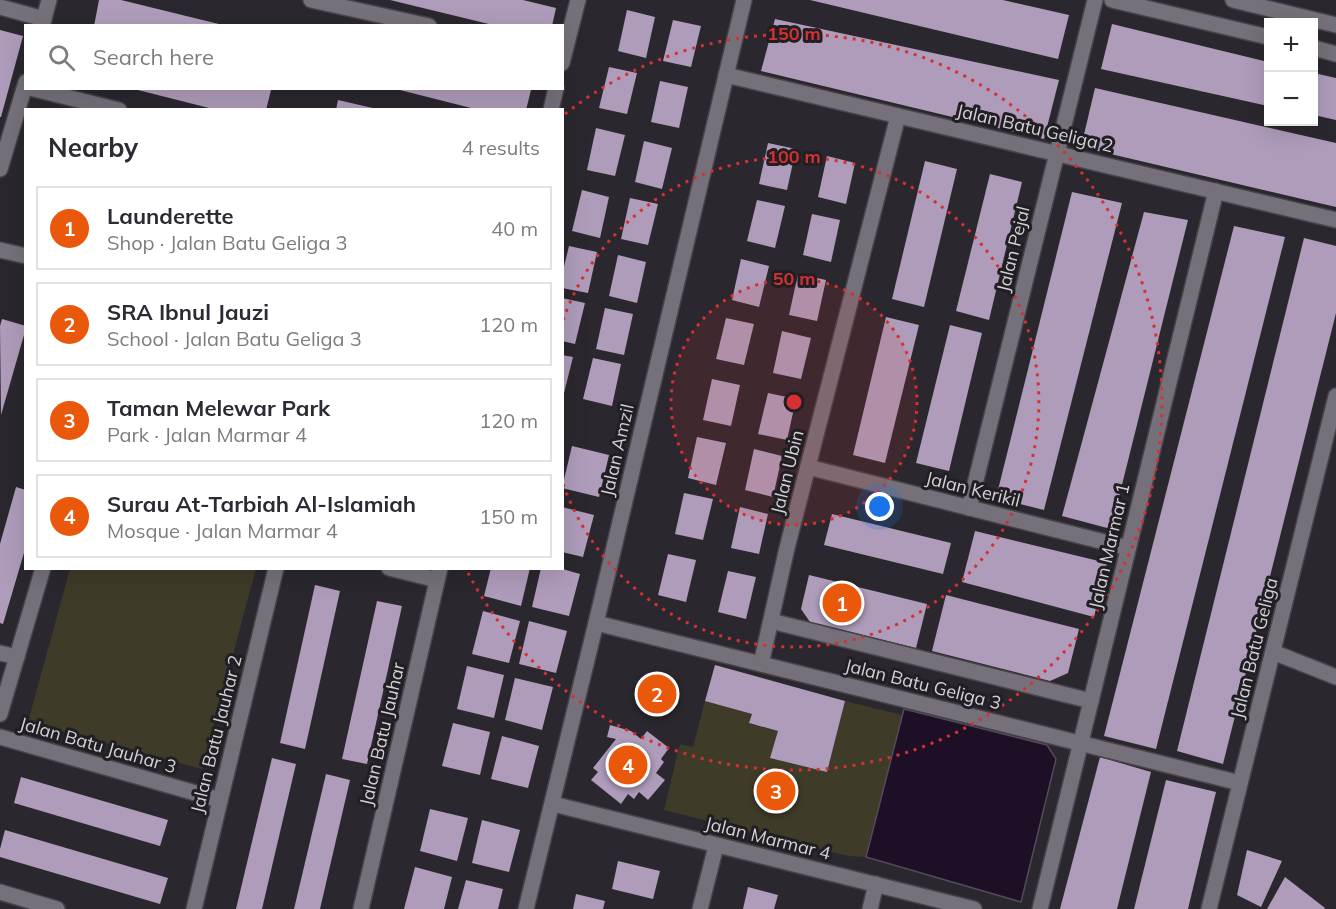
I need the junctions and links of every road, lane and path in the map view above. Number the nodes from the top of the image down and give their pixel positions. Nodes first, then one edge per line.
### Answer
1 (49, 0) edge
2 (311, 0) edge
3 (578, 0) edge
4 (744, 0) edge
5 (1095, 0) edge
6 (1112, 0) edge
7 (1233, 0) edge
8 (0, 7) edge
9 (43, 22) edge
10 (420, 24) edge
11 (1336, 25) edge
12 (1264, 36) edge
13 (1318, 49) edge
14 (564, 53) edge
15 (1336, 54) edge
16 (726, 75) junction
17 (25, 90) edge
18 (42, 90) edge
19 (556, 90) edge
20 (111, 108) edge
21 (551, 108) edge
22 (898, 116) junction
23 (1057, 154) junction
24 (0, 169) edge
25 (1216, 191) junction
26 (1336, 220) edge
27 (0, 250) edge
28 (24, 256) edge
29 (1336, 396) edge
30 (1330, 445) edge
31 (808, 467) junction
32 (969, 508) junction
33 (1128, 548) junction
34 (42, 570) edge
35 (276, 570) edge
36 (406, 570) edge
37 (439, 574) edge
38 (771, 621) junction
39 (596, 623) junction
40 (0, 652) edge
41 (1273, 652) junction
42 (17, 657) junction
43 (761, 664) junction
44 (1336, 677) edge
45 (1091, 700) junction
46 (0, 714) edge
47 (0, 737) edge
48 (1080, 743) junction
49 (1240, 783) junction
50 (220, 800) junction
51 (553, 804) junction
52 (716, 846) junction
53 (876, 884) junction
54 (0, 892) edge
55 (57, 909) edge
56 (194, 909) edge
57 (361, 909) edge
58 (526, 909) edge
59 (700, 909) edge
60 (870, 909) edge
61 (974, 909) edge
62 (1040, 909) edge
63 (1209, 909) edge

1 - 9 street
2 - 10 street
3 - 14 street
4 - 16 street, Jalan Amzil
5 - 23 street, Jalan Pejal
6 - 12 street
7 - 11 street
8 - 9 street
13 - 15 street
16 - 22 street, Jalan Batu Geliga 2
16 - 39 street, Jalan Amzil
17 - 24 street
18 - 20 street
19 - 21 street
22 - 23 street, Jalan Batu Geliga 2
22 - 31 street, Jalan Ubin
23 - 25 street, Jalan Batu Geliga 2
23 - 32 street, Jalan Pejal
25 - 26 street, Jalan Batu Geliga 2
25 - 33 street, Jalan Marmar 1
27 - 28 street
29 - 30 street, Jalan Batu Geliga
30 - 41 street, Jalan Batu Geliga
31 - 32 street, Jalan Kerikil
31 - 38 street, Jalan Ubin
32 - 33 street, Jalan Kerikil
33 - 45 street, Jalan Marmar 1
34 - 42 street
35 - 50 street, Jalan Batu Jauhar 2
36 - 37 street
37 - 57 street, Jalan Batu Jauhar
38 - 43 street, Jalan Ubin
38 - 45 street, Jalan Batu Geliga 3
39 - 43 street, Jalan Batu Geliga 3
39 - 51 street, Jalan Amzil
40 - 42 street
41 - 44 street
41 - 49 street, Jalan Batu Geliga
42 - 46 street
43 - 48 street, Jalan Batu Geliga 3
45 - 48 street, Jalan Marmar 1
47 - 50 street, Jalan Batu Jauhar 3
48 - 49 street, Jalan Batu Geliga 3
48 - 62 street, Jalan Marmar 1
49 - 63 street, Jalan Batu Geliga
50 - 56 street, Jalan Batu Jauhar 2
51 - 52 street, Jalan Marmar 4
51 - 58 street, Jalan Amzil
52 - 53 street, Jalan Marmar 4
52 - 59 street
53 - 60 street
53 - 61 street, Jalan Marmar 4
54 - 55 street

